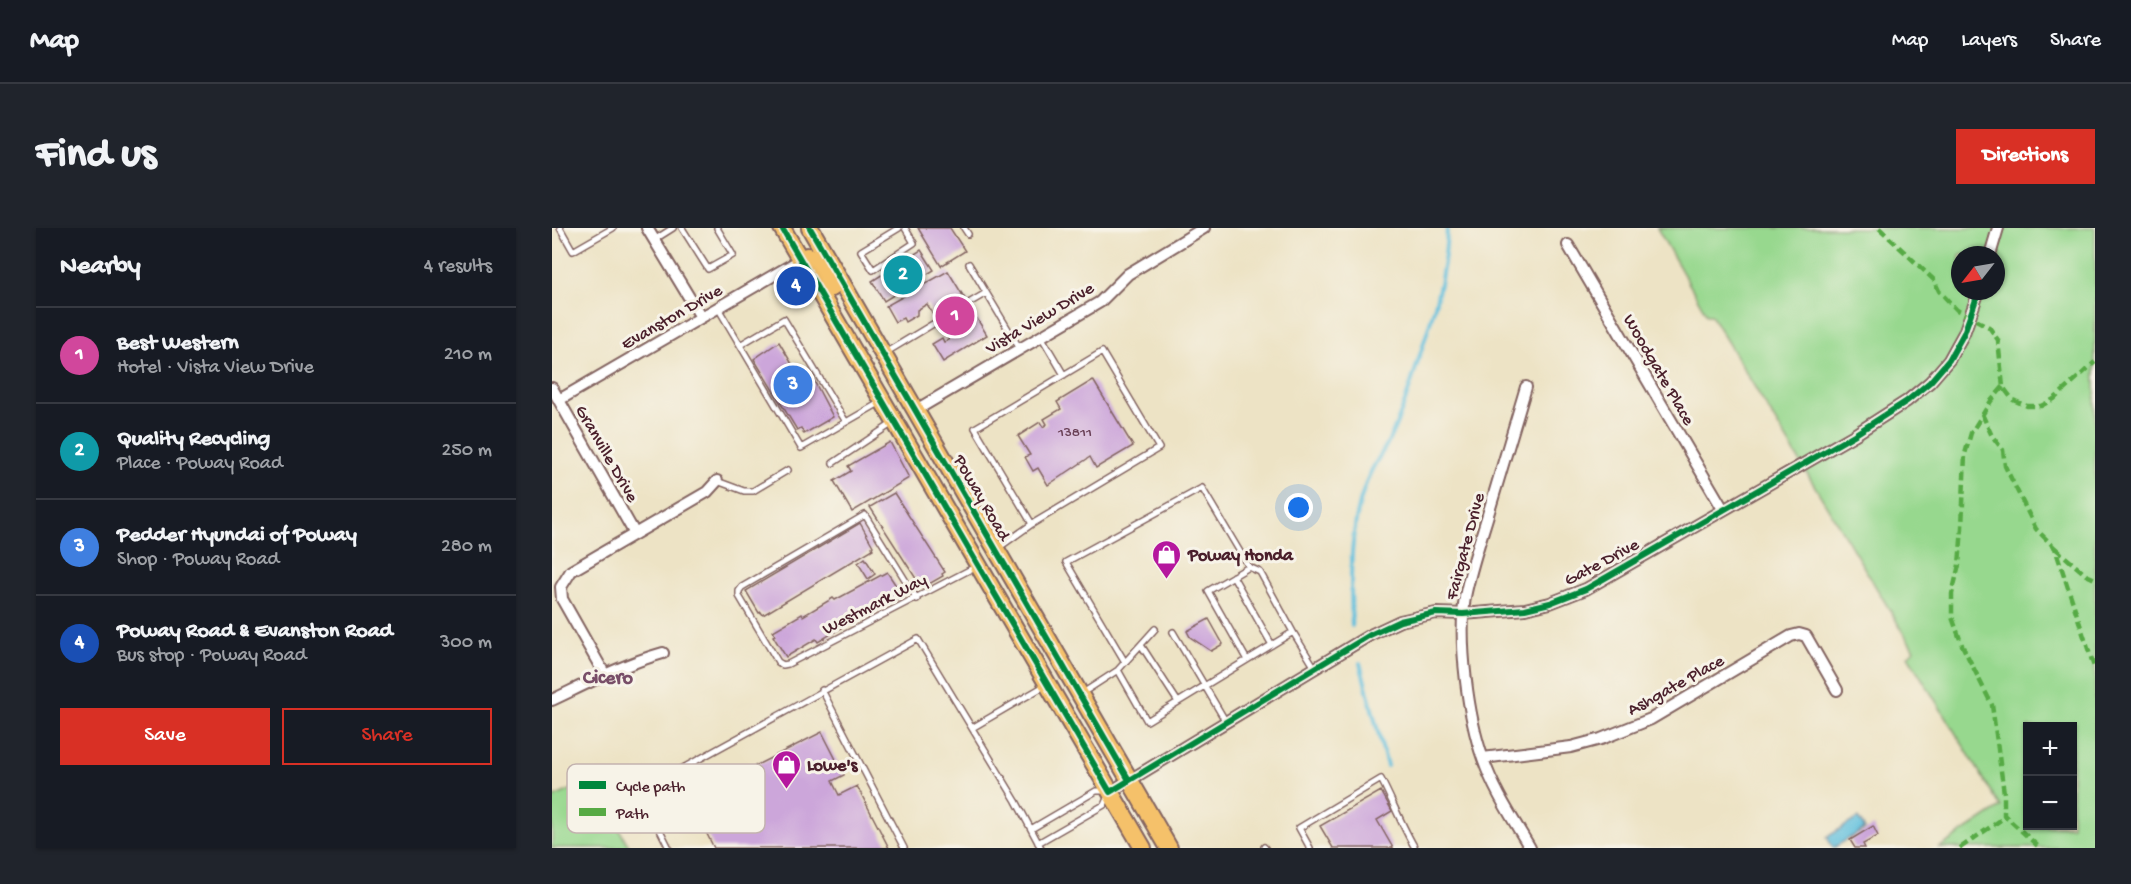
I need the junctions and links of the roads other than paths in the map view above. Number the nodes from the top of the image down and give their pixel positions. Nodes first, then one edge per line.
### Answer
1 (560, 228) edge
2 (613, 228) edge
3 (647, 228) edge
4 (673, 228) edge
5 (682, 228) edge
6 (717, 228) edge
7 (782, 228) edge
8 (795, 228) edge
9 (899, 228) edge
10 (905, 228) edge
11 (964, 228) edge
12 (1204, 228) edge
13 (1998, 228) edge
14 (814, 229) edge
15 (968, 234) dead end
16 (654, 240) junction
17 (1568, 245) dead end
18 (1993, 246) edge
19 (800, 260) junction
20 (969, 264) dead end
21 (986, 293) junction
22 (1976, 300) edge
23 (969, 303) dead end
24 (718, 308) junction
25 (701, 318) junction
26 (933, 324) dead end
27 (1041, 336) junction
28 (740, 345) junction
29 (1020, 349) junction
30 (884, 354) junction
31 (1064, 375) junction
32 (1526, 387) dead end
33 (552, 388) edge
34 (559, 400) junction
35 (883, 401) junction
36 (916, 410) junction
37 (846, 422) junction
38 (895, 422) junction
39 (908, 445) junction
40 (833, 463) dead end
41 (788, 470) dead end
42 (717, 481) joint
43 (1723, 510) junction
44 (1032, 524) junction
45 (635, 534) junction
46 (996, 550) junction
47 (979, 565) junction
48 (1250, 567) junction
49 (1233, 576) junction
50 (917, 599) junction
51 (1463, 614) junction
52 (1155, 629) dead end
53 (1173, 632) dead end
54 (1293, 632) junction
55 (1043, 633) junction
56 (1141, 645) junction
57 (1272, 645) junction
58 (663, 654) dead end
59 (1247, 660) junction
60 (1125, 662) junction
61 (1315, 668) junction
62 (1118, 670) junction
63 (605, 675) junction
64 (1047, 684) junction
65 (1204, 686) junction
66 (822, 690) junction
67 (1837, 690) dead end
68 (1080, 695) junction
69 (552, 700) edge
70 (1178, 702) junction
71 (1226, 722) junction
72 (972, 728) junction
73 (1483, 758) junction
74 (690, 764) edge
75 (1129, 780) junction
76 (1110, 792) junction
77 (1031, 829) junction
78 (662, 833) edge
79 (1039, 845) edge
80 (669, 848) edge
81 (904, 848) edge
82 (1143, 848) edge
83 (1169, 848) edge
84 (1310, 848) edge
85 (1415, 848) edge
86 (1530, 848) edge

1 - 2 lane
3 - 16 street
4 - 16 lane
5 - 6 lane
7 - 19 main road
8 - 14 main road
9 - 10 lane
11 - 15 lane
12 - 27 street, Vista View Drive
13 - 18 street
14 - 30 main road, Poway Road
16 - 25 street
17 - 43 street, Woodgate Place
19 - 24 street, Evanston Drive
19 - 35 main road
19 - 36 main road
20 - 21 lane
21 - 23 lane
21 - 29 lane
22 - 43 street, Gate Drive
24 - 25 street, Evanston Drive
24 - 28 lane
25 - 34 street, Evanston Drive
26 - 30 lane
27 - 29 street, Vista View Drive
27 - 31 lane
28 - 37 lane
28 - 37 lane
29 - 36 street, Vista View Drive
30 - 36 main road, Poway Road
31 - 44 lane
31 - 44 lane
32 - 51 street, Fairgate Drive
33 - 34 street, Granville Drive
34 - 45 street, Granville Drive
35 - 37 lane
35 - 38 main road
36 - 46 main road, Poway Road
38 - 39 main road
38 - 40 lane
39 - 46 main road
39 - 47 main road
41 - 42 lane
42 - 45 street
43 - 51 street, Gate Drive
44 - 46 lane
45 - 63 street
46 - 55 main road, Poway Road
47 - 50 lane, Westmark Way
47 - 55 main road
47 - 64 main road
48 - 49 lane
48 - 54 lane
48 - 60 lane
49 - 57 lane
49 - 59 lane
50 - 50 lane, Westmark Way
51 - 61 street, Gate Drive
51 - 73 street, Fairgate Drive
52 - 56 lane
53 - 65 lane
54 - 57 lane
54 - 61 lane
55 - 68 main road, Poway Road
56 - 60 lane
56 - 70 lane
57 - 59 lane
58 - 63 street
59 - 65 lane
60 - 62 lane
61 - 71 street, Gate Drive
62 - 68 lane
62 - 70 lane
63 - 69 street
64 - 72 lane
64 - 76 main road
65 - 70 lane
65 - 71 lane
66 - 72 lane
66 - 74 lane
66 - 81 lane
67 - 73 street, Ashgate Place
68 - 75 main road, Poway Road
71 - 75 street, Gate Drive
72 - 77 lane
73 - 86 street, Fairgate Drive
75 - 76 street, Gate Drive
75 - 83 main road, Poway Road
76 - 77 lane
76 - 79 lane
76 - 82 main road
77 - 79 lane
78 - 80 lane
84 - 85 lane

